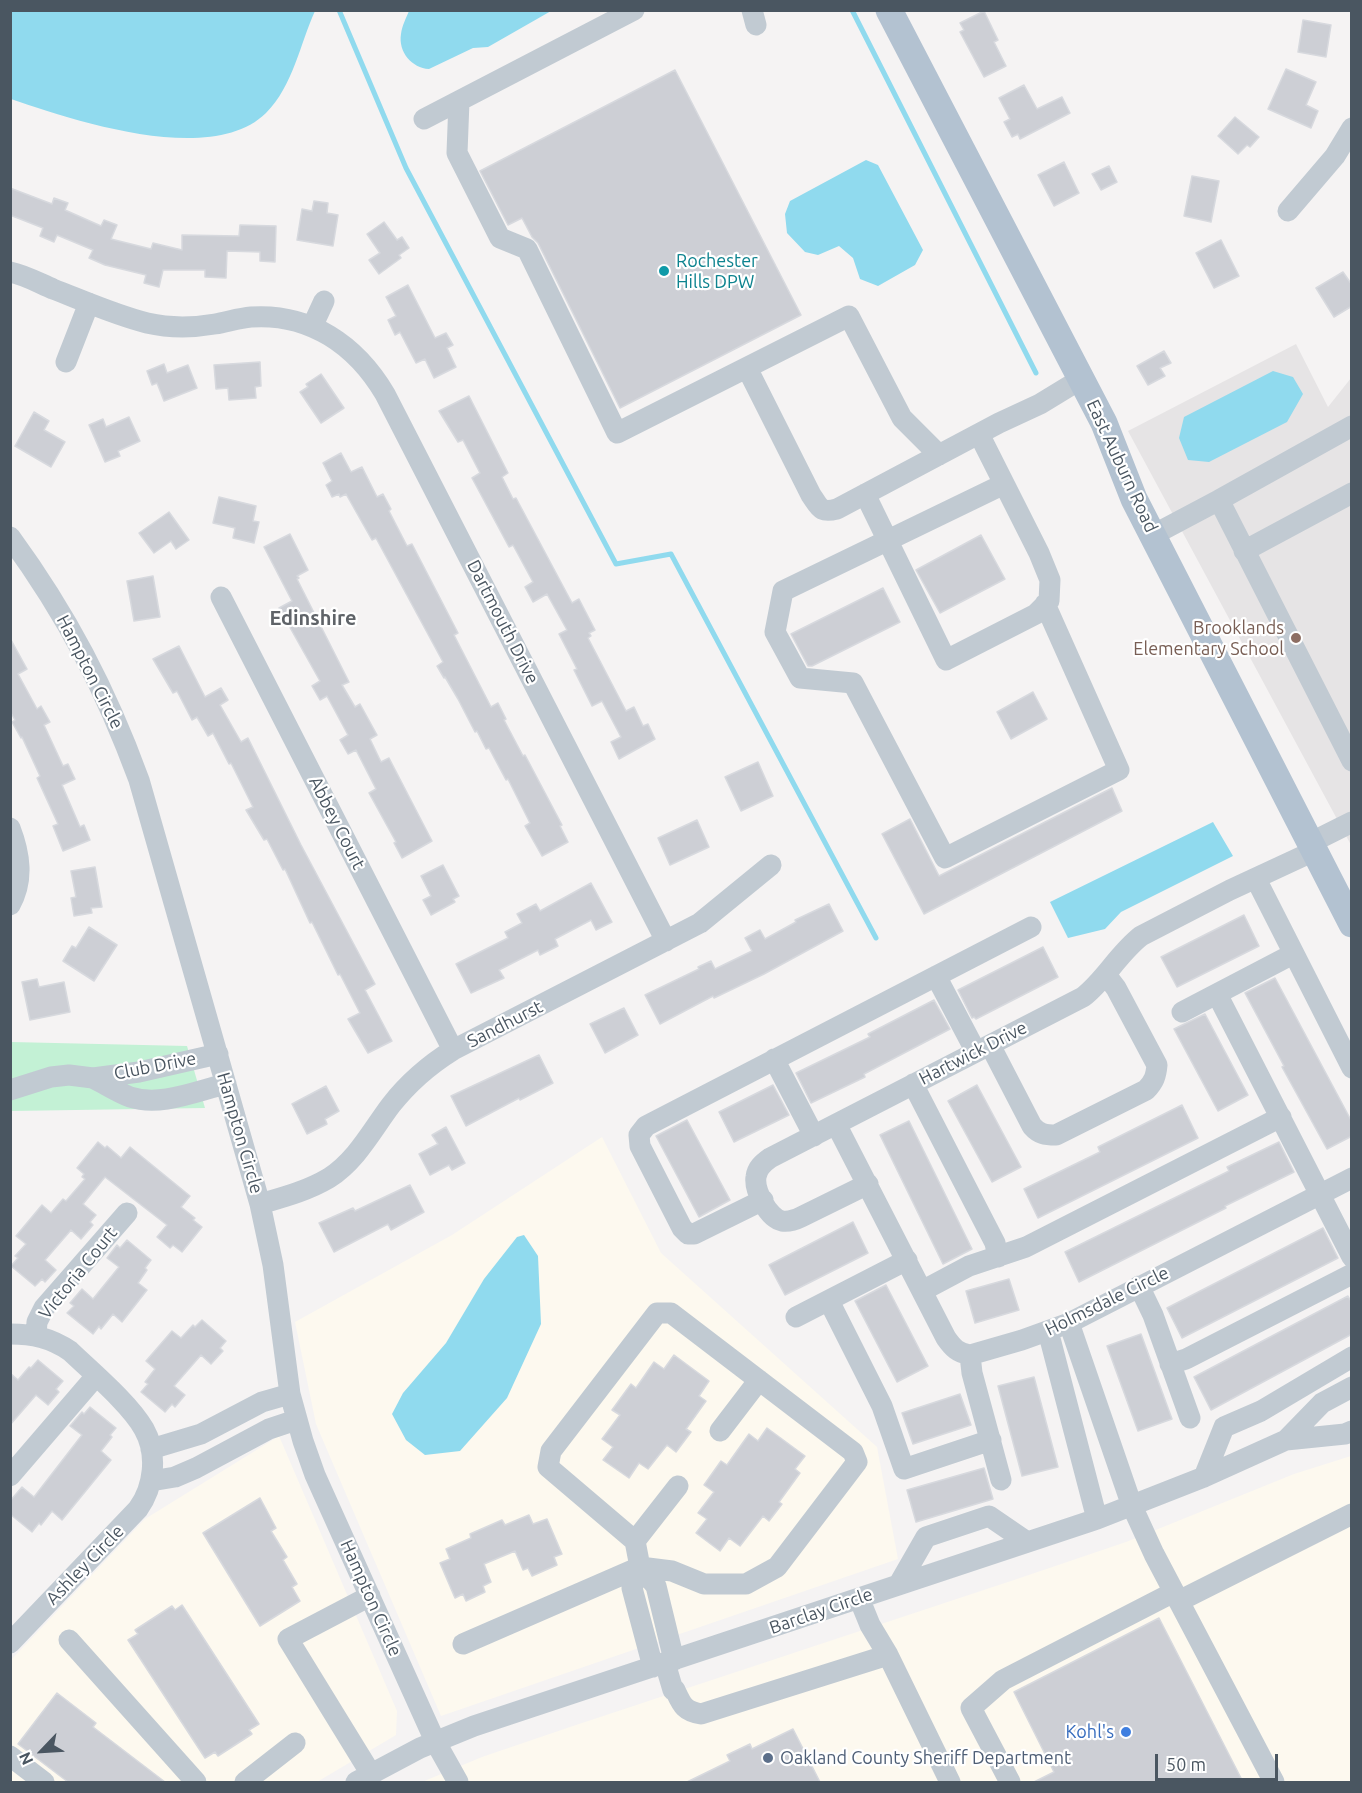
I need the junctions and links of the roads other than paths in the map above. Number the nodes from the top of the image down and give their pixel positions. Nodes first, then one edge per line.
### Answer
1 (634, 10) edge
2 (889, 10) edge
3 (459, 101) junction
4 (424, 119) dead end
5 (1352, 128) edge
6 (1288, 211) dead end
7 (10, 272) edge
8 (324, 301) dead end
9 (89, 303) junction
10 (312, 327) junction
11 (66, 362) dead end
12 (747, 368) junction
13 (1081, 379) junction
14 (1352, 426) edge
15 (979, 434) junction
16 (939, 455) junction
17 (1004, 484) junction
18 (1352, 493) edge
19 (865, 494) junction
20 (1219, 500) junction
21 (1153, 535) junction
22 (10, 537) edge
23 (887, 540) junction
24 (1244, 551) junction
25 (221, 597) dead end
26 (1045, 604) junction
27 (1346, 736) edge
28 (1352, 761) edge
29 (1352, 822) edge
30 (10, 828) edge
31 (1312, 847) junction
32 (771, 865) dead end
33 (1256, 879) junction
34 (10, 905) edge
35 (1352, 924) edge
36 (1031, 927) dead end
37 (666, 940) junction
38 (1293, 954) junction
39 (1106, 975) junction
40 (936, 976) junction
41 (1217, 994) junction
42 (1182, 1012) dead end
43 (983, 1048) junction
44 (453, 1050) junction
45 (218, 1054) junction
46 (774, 1059) junction
47 (1352, 1068) edge
48 (93, 1078) junction
49 (226, 1084) junction
50 (913, 1084) junction
51 (10, 1090) edge
52 (1281, 1117) junction
53 (836, 1124) junction
54 (814, 1136) junction
55 (1352, 1178) edge
56 (868, 1184) junction
57 (1320, 1194) junction
58 (763, 1200) junction
59 (260, 1204) junction
60 (127, 1213) dead end
61 (998, 1257) junction
62 (1352, 1257) edge
63 (907, 1260) junction
64 (1352, 1274) edge
65 (1139, 1286) junction
66 (922, 1291) junction
67 (829, 1300) junction
68 (796, 1317) dead end
69 (1069, 1323) junction
70 (1048, 1331) junction
71 (10, 1334) edge
72 (36, 1335) junction
73 (970, 1355) junction
74 (1352, 1357) edge
75 (1170, 1364) junction
76 (96, 1376) junction
77 (759, 1380) junction
78 (1352, 1387) edge
79 (290, 1394) junction
80 (1190, 1418) dead end
81 (229, 1419) junction
82 (296, 1420) junction
83 (720, 1431) dead end
84 (1352, 1431) edge
85 (991, 1440) junction
86 (1286, 1440) junction
87 (242, 1443) junction
88 (151, 1449) junction
89 (10, 1476) edge
90 (1204, 1477) junction
91 (1000, 1480) dead end
92 (151, 1481) junction
93 (678, 1486) dead end
94 (1132, 1506) junction
95 (1352, 1514) edge
96 (1097, 1519) junction
97 (635, 1541) junction
98 (1028, 1542) junction
99 (640, 1567) junction
100 (899, 1584) junction
101 (370, 1596) junction
102 (1177, 1596) junction
103 (859, 1598) junction
104 (69, 1640) dead end
105 (10, 1643) edge
106 (463, 1644) dead end
107 (888, 1654) junction
108 (664, 1663) junction
109 (435, 1741) junction
110 (295, 1743) dead end
111 (10, 1756) edge
112 (363, 1778) edge
113 (44, 1782) edge
114 (196, 1782) edge
115 (245, 1782) edge
116 (458, 1782) edge
117 (950, 1782) edge
118 (1010, 1782) edge
119 (1274, 1782) edge

1 - 3 street
2 - 13 main road, East Auburn Road
3 - 4 street
3 - 12 street
5 - 6 street
7 - 9 street, Dartmouth Drive
8 - 10 street
9 - 10 street, Dartmouth Drive
9 - 11 street
10 - 37 street, Dartmouth Drive
12 - 16 street
12 - 19 street
13 - 15 street
13 - 21 main road, East Auburn Road
14 - 20 street
15 - 16 street
15 - 17 street
16 - 19 street
17 - 23 street
17 - 26 street
18 - 24 street
19 - 23 street
20 - 21 street
20 - 24 street
21 - 31 main road, East Auburn Road
22 - 45 street, Hampton Circle
23 - 26 street
23 - 26 street
24 - 27 street
25 - 44 street, Abbey Court
27 - 28 street
29 - 31 street, Hartwick Drive
30 - 34 street
31 - 33 street, Hartwick Drive
31 - 35 main road, East Auburn Road
32 - 37 street, Sandhurst
33 - 38 street
33 - 39 street, Hartwick Drive
36 - 40 street
37 - 44 street, Sandhurst
38 - 41 street
38 - 47 street
39 - 43 street, Hartwick Drive
39 - 43 street
40 - 43 street
40 - 46 street
41 - 42 street
41 - 52 street
43 - 50 street, Hartwick Drive
44 - 59 street, Sandhurst
45 - 48 street, Club Drive
45 - 49 street, Hampton Circle
46 - 54 street
46 - 58 street
48 - 49 street, Club Drive
48 - 51 street, Club Drive
49 - 59 street, Hampton Circle
50 - 53 street, Hartwick Drive
50 - 61 street
52 - 57 street
52 - 61 street
53 - 54 street, Hartwick Drive
53 - 56 street
54 - 58 street, Hartwick Drive
55 - 57 street, Holmsdale Circle
56 - 58 street
56 - 63 street
57 - 62 street
57 - 65 street, Holmsdale Circle
59 - 79 street, Hampton Circle
60 - 72 street, Victoria Court
61 - 66 street
63 - 66 street
63 - 67 street
64 - 75 street
65 - 69 street, Holmsdale Circle
65 - 75 street
66 - 73 street
67 - 68 street
67 - 85 street
69 - 70 street, Holmsdale Circle
69 - 94 street
70 - 73 street, Holmsdale Circle
70 - 96 street
71 - 72 street, Ashley Circle
72 - 76 street, Ashley Circle
73 - 85 street
74 - 90 street
75 - 80 street
76 - 88 street, Ashley Circle
76 - 89 street
77 - 83 street
77 - 97 street
77 - 99 street
78 - 86 street, Barclay Circle
79 - 81 street
79 - 82 street, Hampton Circle
81 - 87 street
81 - 88 street
82 - 87 street
82 - 101 street, Hampton Circle
84 - 86 street, Barclay Circle
85 - 91 street
86 - 90 street, Barclay Circle
87 - 92 street
88 - 92 street, Ashley Circle
90 - 94 street, Barclay Circle
92 - 105 street, Ashley Circle
93 - 97 street
94 - 96 street, Barclay Circle
94 - 102 street
95 - 102 street
96 - 98 street, Barclay Circle
97 - 99 street
98 - 100 street, Barclay Circle
98 - 100 street
99 - 106 street
99 - 108 street
100 - 103 street, Barclay Circle
101 - 109 street, Hampton Circle
101 - 112 street
102 - 118 street
102 - 119 street
103 - 107 street
103 - 108 street, Barclay Circle
104 - 114 street
107 - 108 street
107 - 117 street
108 - 109 street, Barclay Circle
109 - 112 street, Barclay Circle
109 - 116 street, Hampton Circle
110 - 115 street
111 - 113 street

